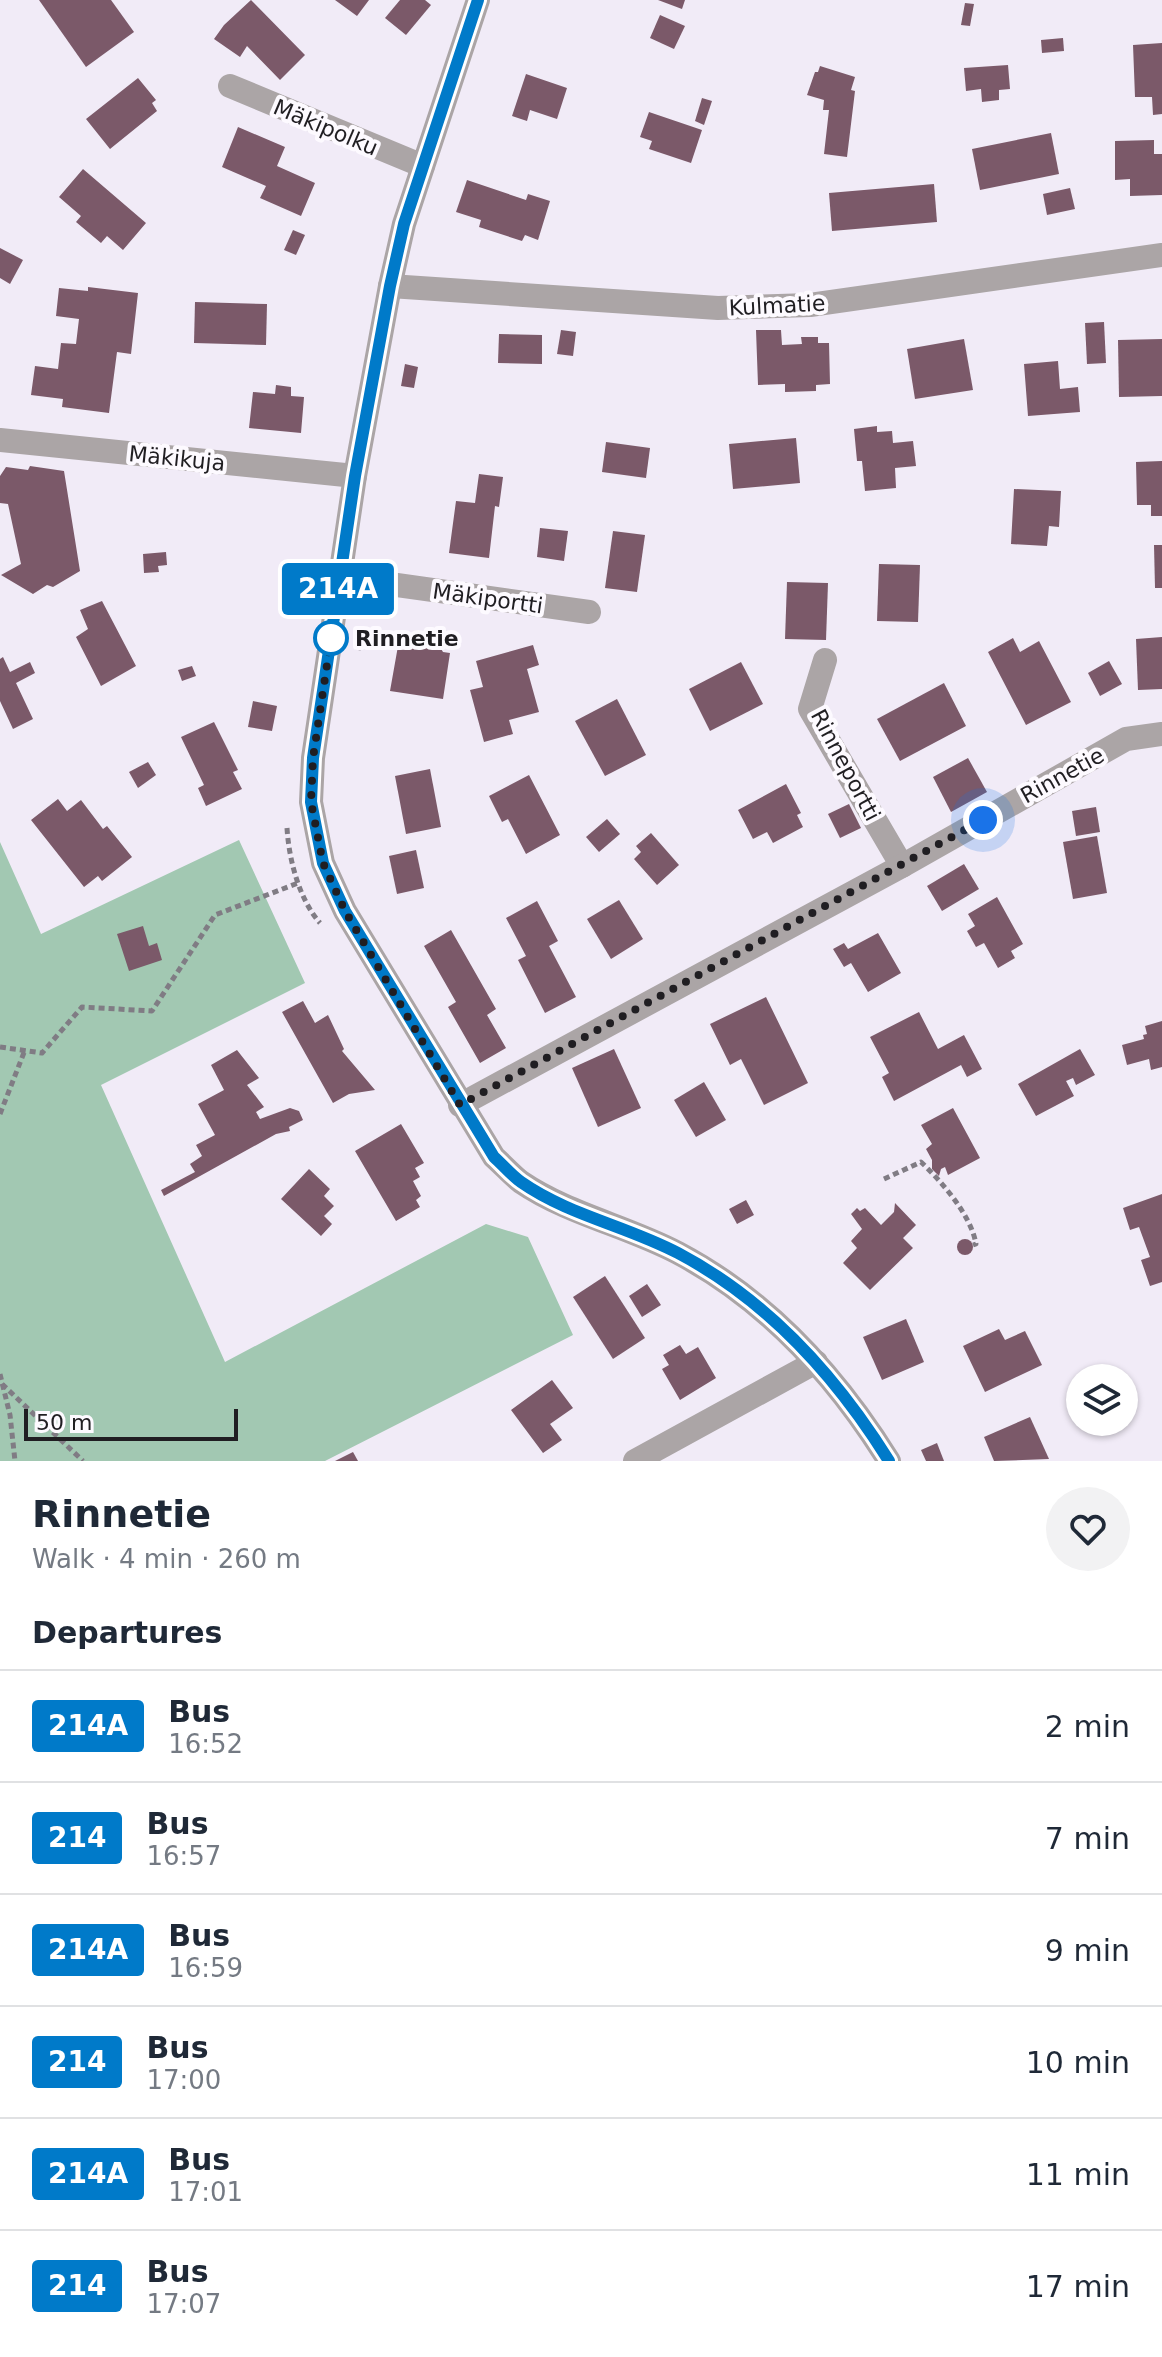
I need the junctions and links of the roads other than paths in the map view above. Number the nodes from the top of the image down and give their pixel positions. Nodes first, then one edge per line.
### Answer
1 (478, 0) edge
2 (230, 86) dead end
3 (423, 166) junction
4 (1162, 255) edge
5 (390, 286) junction
6 (0, 440) edge
7 (355, 476) junction
8 (340, 577) junction
9 (589, 612) dead end
10 (825, 660) dead end
11 (1162, 734) edge
12 (902, 866) junction
13 (460, 1105) junction
14 (816, 1362) junction
15 (635, 1461) edge
16 (889, 1461) edge

1 - 3 street
2 - 3 street, Mäkipolku
3 - 5 street
4 - 5 street, Kulmatie
5 - 7 street
6 - 7 street, Mäkikuja
7 - 8 street
8 - 9 street, Mäkiportti
8 - 13 street
10 - 12 street, Rinneportti
11 - 12 street, Rinnetie
12 - 13 street, Rinnetie
13 - 14 street
14 - 15 street
14 - 16 street

